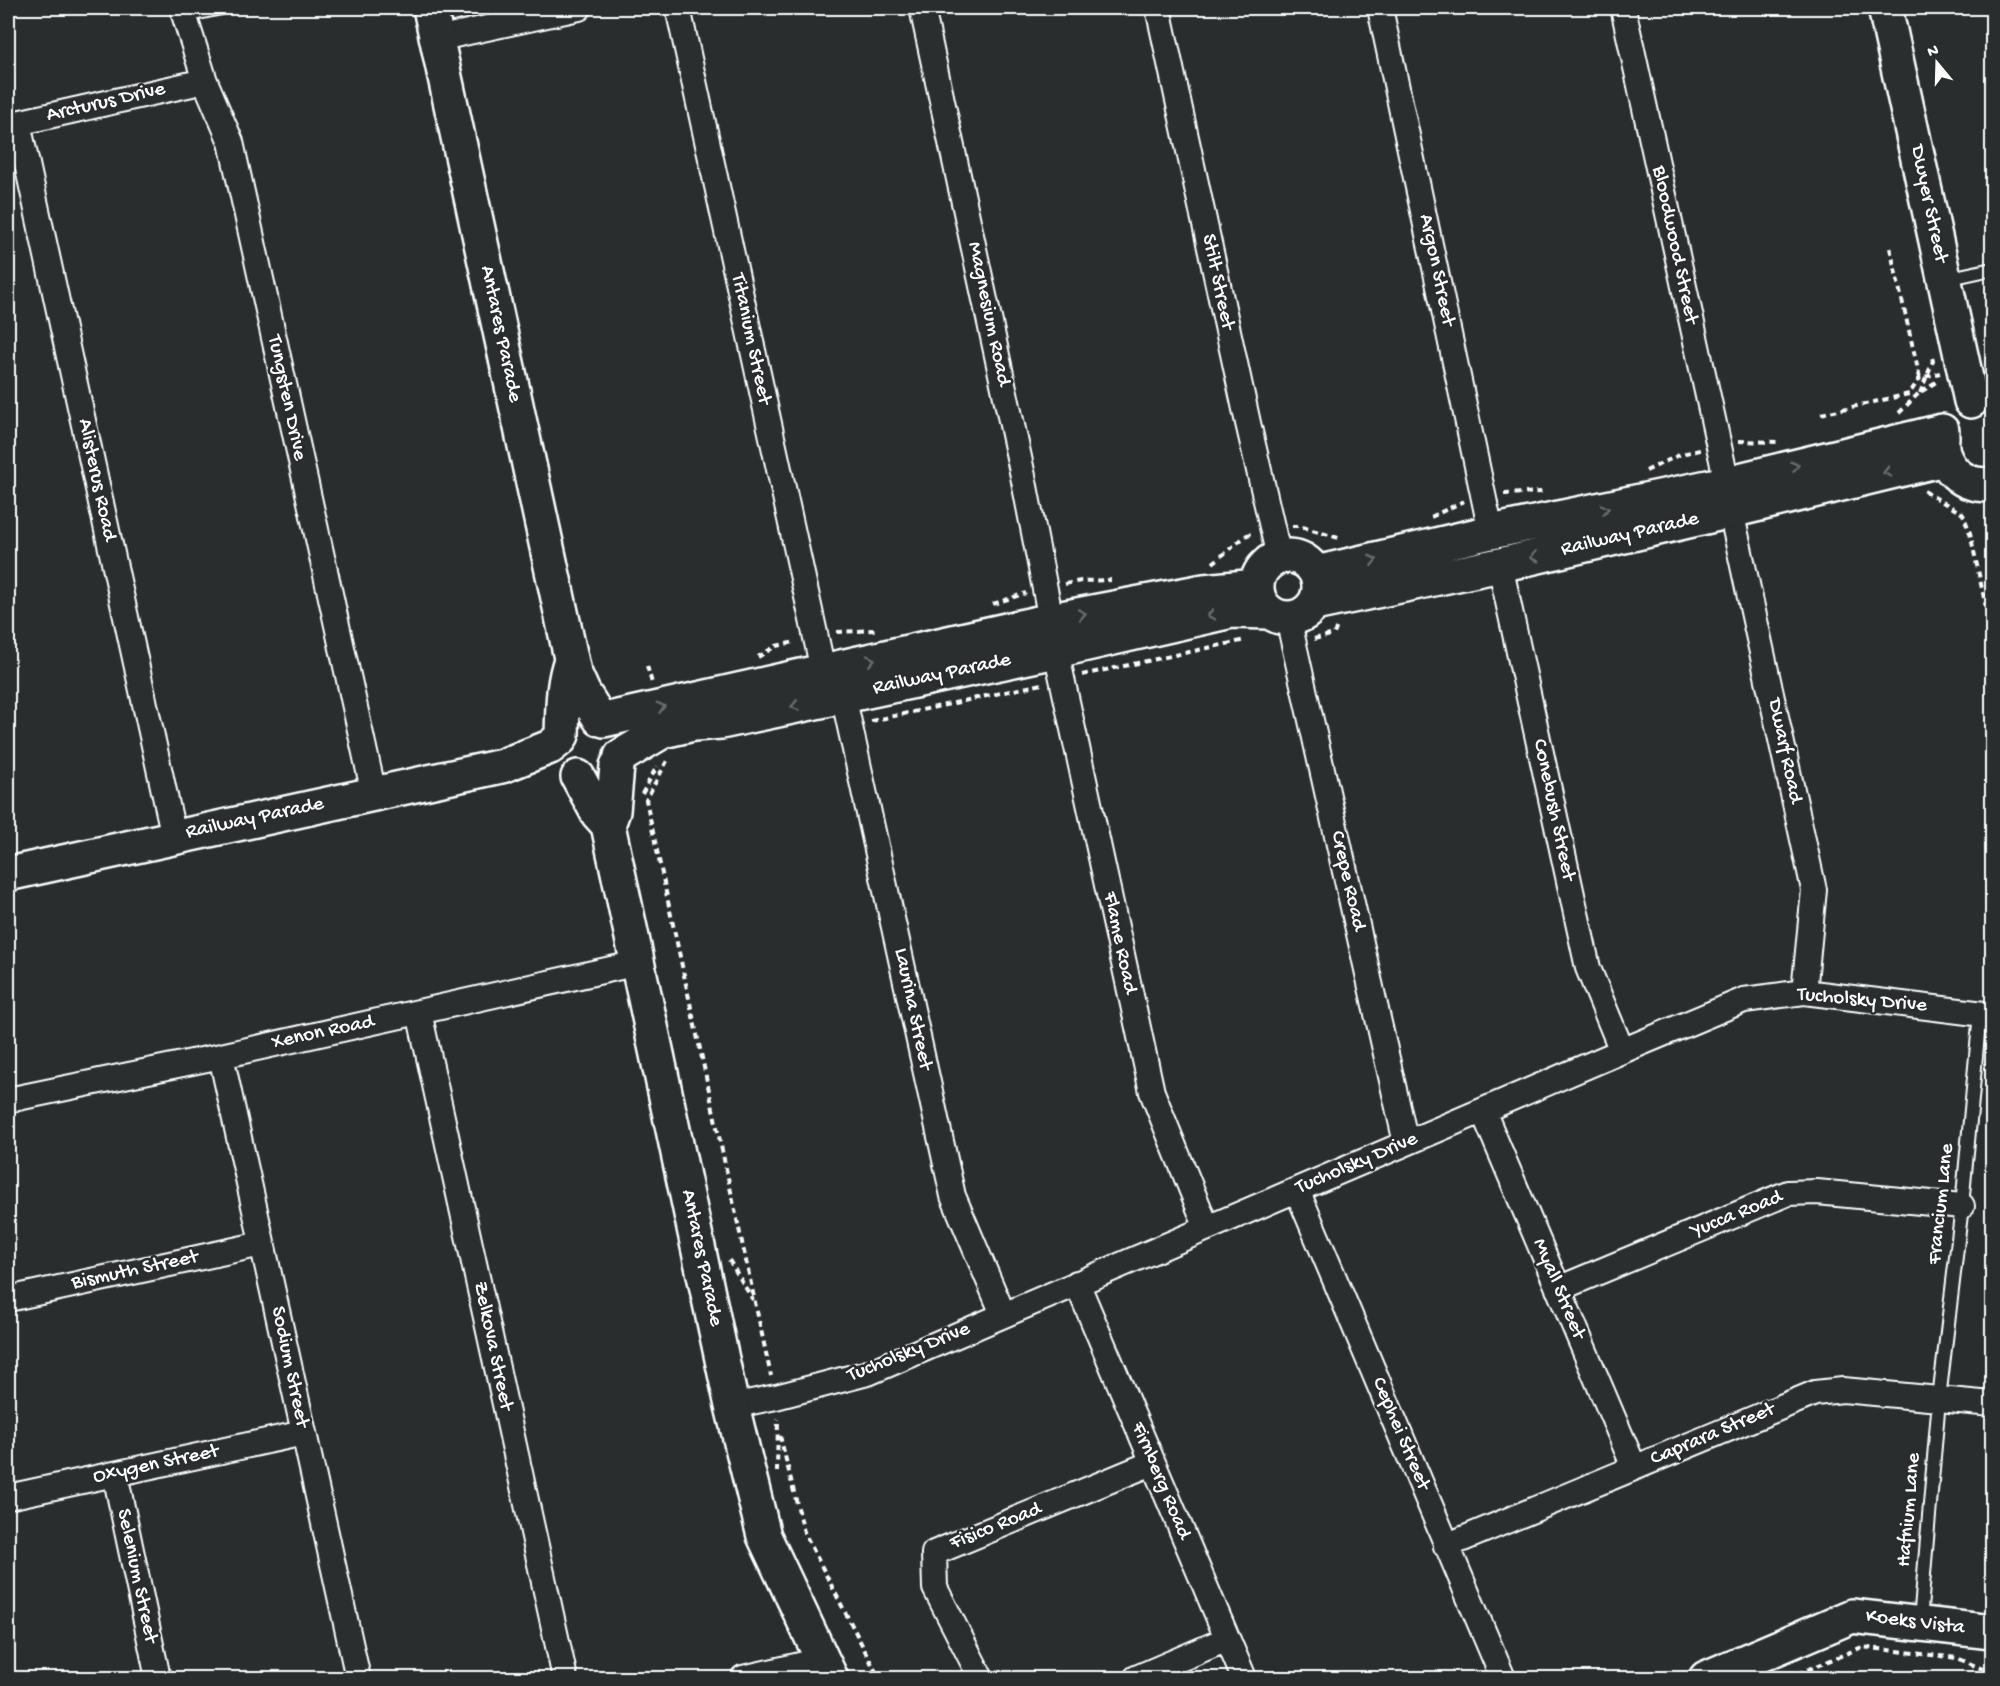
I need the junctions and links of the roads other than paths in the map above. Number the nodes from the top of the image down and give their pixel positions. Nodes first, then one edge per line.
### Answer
1 (222, 8) edge
2 (430, 8) edge
3 (579, 8) edge
4 (678, 8) edge
5 (922, 8) edge
6 (1158, 8) edge
7 (1380, 8) edge
8 (1623, 8) edge
9 (1885, 8) edge
10 (183, 12) edge
11 (436, 39) junction
12 (204, 81) junction
13 (13, 124) edge
14 (1992, 269) edge
15 (1944, 279) junction
16 (1973, 385) edge
17 (1943, 445) junction
18 (1991, 490) edge
19 (1729, 497) junction
20 (1491, 532) junction
21 (1276, 542) joint
22 (1500, 565) junction
23 (1289, 599) junction
24 (1054, 635) junction
25 (571, 660) junction
26 (823, 670) junction
27 (843, 695) junction
28 (602, 720) junction
29 (653, 723) junction
30 (561, 737) junction
31 (619, 761) junction
32 (502, 766) junction
33 (575, 776) junction
34 (374, 794) junction
35 (608, 825) junction
36 (174, 837) junction
37 (8, 874) edge
38 (638, 963) junction
39 (1804, 992) junction
40 (419, 1012) junction
41 (1986, 1014) edge
42 (1622, 1051) junction
43 (221, 1056) junction
44 (8, 1100) edge
45 (1483, 1111) junction
46 (1406, 1143) junction
47 (1297, 1190) junction
48 (1962, 1206) junction
49 (1207, 1228) junction
50 (262, 1244) junction
51 (1077, 1283) junction
52 (1558, 1289) junction
53 (8, 1299) edge
54 (1003, 1314) junction
55 (1939, 1399) junction
56 (1992, 1404) edge
57 (732, 1406) junction
58 (304, 1433) junction
59 (1152, 1463) junction
60 (1634, 1467) junction
61 (115, 1474) junction
62 (8, 1497) edge
63 (1446, 1546) junction
64 (1920, 1624) junction
65 (1992, 1632) edge
66 (1227, 1639) junction
67 (827, 1669) edge
68 (158, 1678) edge
69 (358, 1678) edge
70 (565, 1678) edge
71 (743, 1678) edge
72 (981, 1678) edge
73 (1136, 1678) edge
74 (1244, 1678) edge
75 (1503, 1678) edge
76 (1706, 1678) edge

1 - 10 lane
2 - 11 street, Antares Parade
3 - 11 street
4 - 26 street, Titanium Street
5 - 24 street, Magnesium Road
6 - 21 street, Stilt Street
7 - 20 street, Argon Street
8 - 19 street, Bloodwood Street
9 - 15 street, Dwyer Street
10 - 12 street, Tungsten Drive
11 - 25 street, Antares Parade
12 - 13 street, Arcturus Drive
12 - 34 street, Tungsten Drive
13 - 36 street, Alisterus Road
14 - 15 lane
15 - 16 street, Dwyer Street
16 - 17 street
17 - 18 street
17 - 19 street, Railway Parade
20 -> 19 street, Railway Parade
19 -> 22 street, Railway Parade
19 - 39 street, Dwarf Road
23 -> 20 street, Railway Parade
21 - 23 street
22 - 23 street, Railway Parade
22 - 42 street, Conebush Street
23 - 24 street, Railway Parade
23 - 46 street, Crepe Road
26 -> 24 street, Railway Parade
24 - 27 street, Railway Parade
24 - 49 street, Flame Road
25 - 28 street, Antares Parade
25 - 30 street, Antares Parade
29 -> 26 street, Railway Parade
27 -> 29 street, Railway Parade
27 - 54 street, Laurina Street
28 - 29 street, Railway Parade
28 - 30 street
28 - 31 street
29 - 31 street, Railway Parade
30 - 32 street, Railway Parade
30 - 33 street
31 - 33 street
31 - 35 street, Antares Parade
32 - 33 street, Railway Parade
32 - 34 street, Railway Parade
33 - 35 street, Antares Parade
34 - 36 street, Railway Parade
35 - 38 street, Antares Parade
36 - 37 street, Railway Parade
38 - 40 street, Xenon Road
38 - 57 street, Antares Parade
39 - 41 street, Tucholsky Drive
39 - 42 street, Tucholsky Drive
40 - 43 street, Xenon Road
40 - 70 street, Zelkova Street
41 - 48 lane, Francium Lane
42 - 45 street, Tucholsky Drive
43 - 44 street, Xenon Road
43 - 50 street, Sodium Street
45 - 46 street, Tucholsky Drive
45 - 52 street, Myall Street
46 - 47 street, Tucholsky Drive
47 - 49 street, Tucholsky Drive
47 - 63 street, Cephei Street
48 - 52 street, Yucca Road
48 - 55 lane, Francium Lane
49 - 51 street, Tucholsky Drive
50 - 53 street, Bismuth Street
50 - 58 street, Sodium Street
51 - 54 street, Tucholsky Drive
51 - 59 street, Firnberg Road
52 - 60 street, Myall Street
54 - 57 street, Tucholsky Drive
55 - 56 street, Caprara Street
55 - 60 street, Caprara Street
55 - 64 lane, Hafnium Lane
57 - 67 street, Antares Parade
58 - 61 street, Oxygen Street
58 - 69 street, Sodium Street
59 - 66 street, Firnberg Road
59 - 72 street, Fisico Road
60 - 63 street, Caprara Street
61 - 62 street, Oxygen Street
61 - 68 street, Selenium Street
63 - 75 street, Cephei Street
64 - 65 street, Koeks Vista
64 - 76 street, Koeks Vista
66 - 73 street
66 - 74 street, Firnberg Road
67 - 71 street

